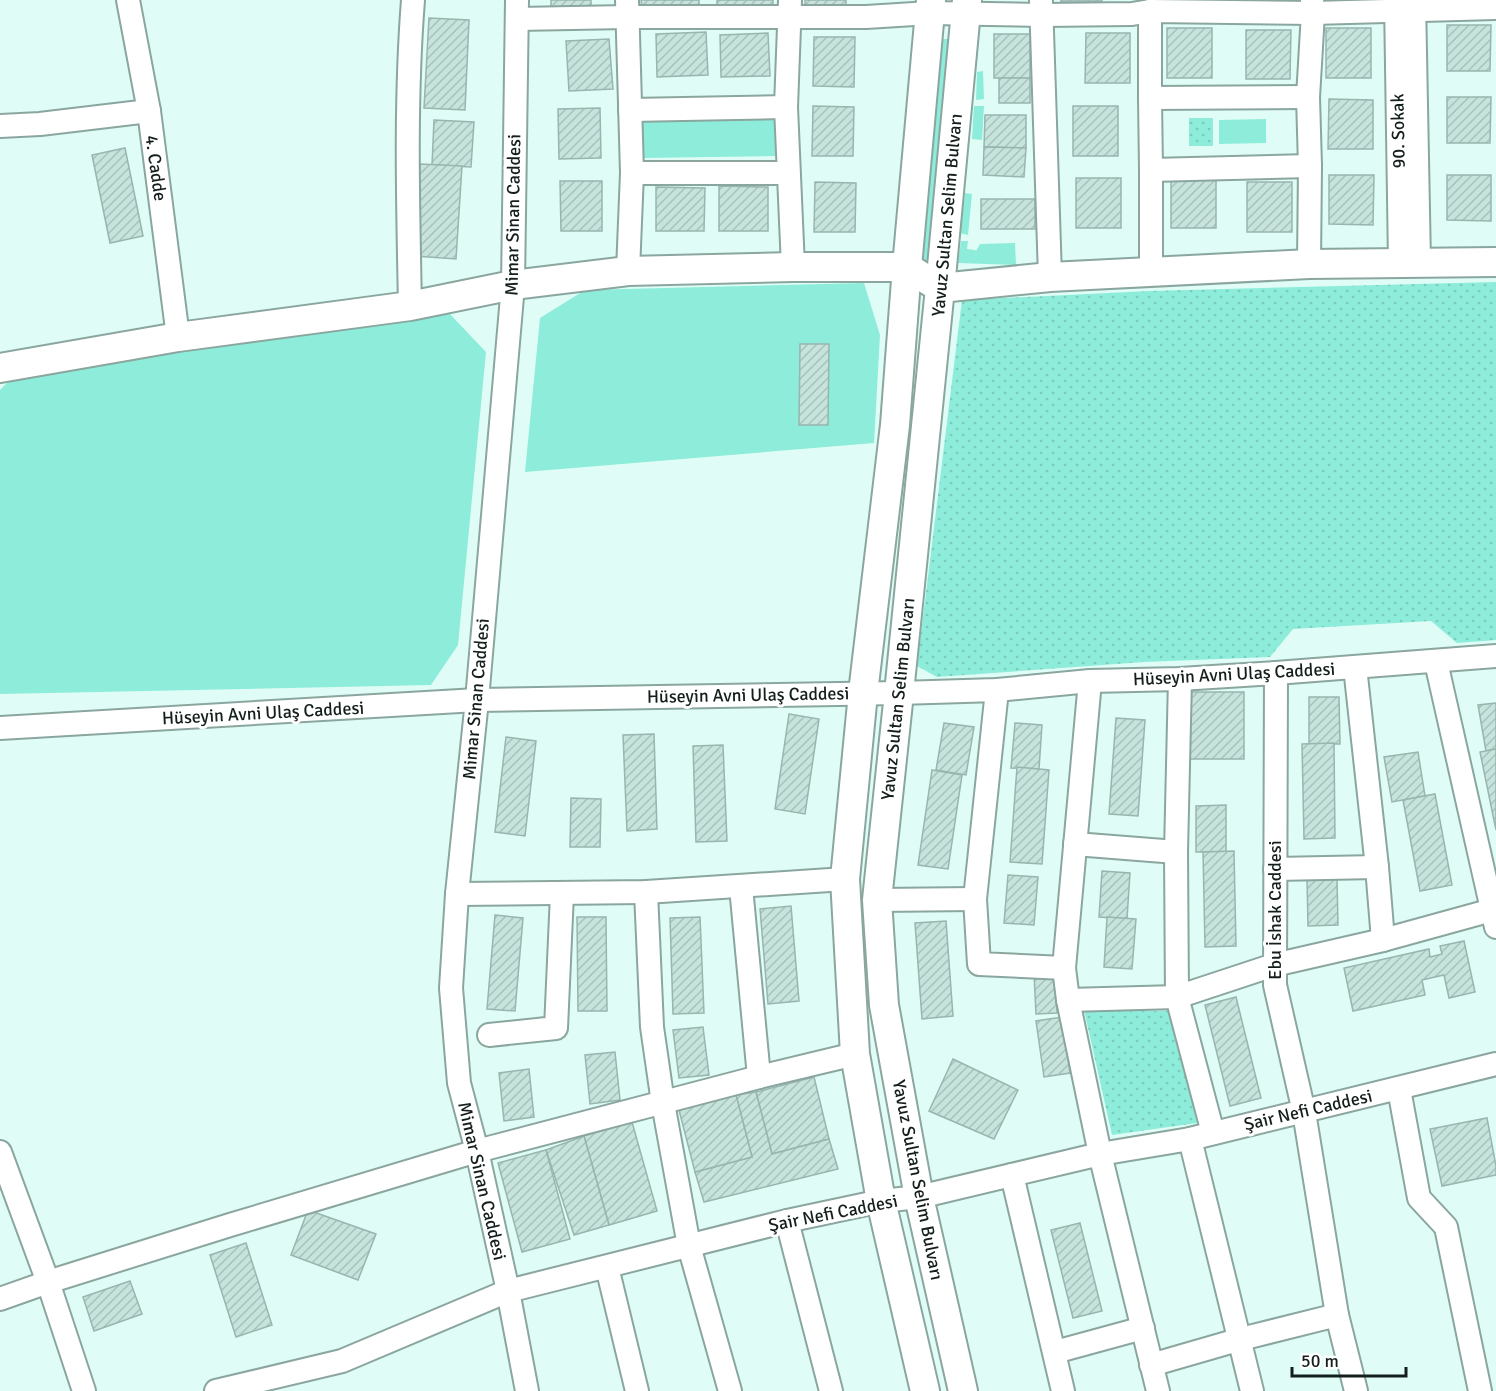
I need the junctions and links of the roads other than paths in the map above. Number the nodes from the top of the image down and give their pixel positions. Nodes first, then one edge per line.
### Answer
1 (128, 0) edge
2 (413, 0) edge
3 (1405, 5) edge
4 (1313, 6) edge
5 (930, 7) edge
6 (966, 7) edge
7 (1042, 7) edge
8 (627, 8) edge
9 (866, 8) edge
10 (1138, 8) edge
11 (1496, 8) edge
12 (790, 9) edge
13 (517, 10) edge
14 (1150, 98) junction
15 (1308, 98) junction
16 (786, 107) junction
17 (630, 110) junction
18 (148, 111) junction
19 (0, 126) edge
20 (1310, 166) junction
21 (1151, 170) junction
22 (633, 173) junction
23 (788, 173) junction
24 (1496, 261) edge
25 (1410, 263) junction
26 (1309, 264) junction
27 (793, 267) junction
28 (907, 267) junction
29 (628, 271) junction
30 (1150, 271) junction
31 (1050, 277) junction
32 (513, 285) junction
33 (940, 288) junction
34 (410, 306) junction
35 (178, 337) junction
36 (0, 368) edge
37 (1496, 656) edge
38 (1436, 662) junction
39 (1355, 666) junction
40 (1276, 673) junction
41 (1180, 679) junction
42 (1090, 681) junction
43 (997, 690) junction
44 (862, 693) junction
45 (899, 693) junction
46 (477, 700) junction
47 (0, 728) edge
48 (1075, 844) junction
49 (1176, 852) junction
50 (1377, 867) junction
51 (1275, 868) junction
52 (845, 879) junction
53 (741, 887) junction
54 (646, 892) junction
55 (457, 894) junction
56 (562, 894) junction
57 (975, 898) junction
58 (877, 900) junction
59 (1494, 918) edge
60 (1383, 940) junction
61 (1274, 965) junction
62 (1064, 968) junction
63 (1177, 997) junction
64 (1068, 1000) junction
65 (489, 1035) dead end
66 (855, 1054) junction
67 (1496, 1064) edge
68 (759, 1077) junction
69 (1399, 1089) junction
70 (663, 1103) junction
71 (1304, 1112) junction
72 (1213, 1133) junction
73 (1190, 1139) junction
74 (477, 1151) junction
75 (0, 1152) edge
76 (1100, 1154) junction
77 (1012, 1175) junction
78 (919, 1197) junction
79 (881, 1201) junction
80 (788, 1221) junction
81 (689, 1246) junction
82 (607, 1267) junction
83 (48, 1282) junction
84 (508, 1291) junction
85 (0, 1299) edge
86 (1337, 1315) junction
87 (1143, 1328) junction
88 (1241, 1339) junction
89 (1055, 1352) junction
90 (1151, 1365) junction
91 (84, 1391) edge
92 (216, 1391) edge
93 (527, 1391) edge
94 (637, 1391) edge
95 (730, 1391) edge
96 (831, 1391) edge
97 (926, 1391) edge
98 (963, 1391) edge
99 (1063, 1391) edge
100 (1158, 1391) edge
101 (1252, 1391) edge
102 (1356, 1391) edge
103 (1480, 1391) edge

1 - 18 street, 4. Cadde
2 - 34 street
3 - 4 street
3 - 11 street
3 - 25 street, 90. Sokak
4 - 10 street
4 - 15 street
5 - 6 street
5 - 9 street
5 - 28 main road, Yavuz Sultan Selim Bulvarı
6 - 7 street
6 - 33 main road, Yavuz Sultan Selim Bulvarı
7 - 10 street
7 - 31 street
8 - 12 street
8 - 13 street
8 - 17 street
9 - 12 street
10 - 14 street
12 - 16 street
13 - 32 street, Mimar Sinan Caddesi
14 - 15 street
14 - 21 street
15 - 20 street
16 - 17 street
16 - 23 street
17 - 22 street
18 - 19 street
18 - 35 street, 4. Cadde
20 - 21 street
20 - 26 street
21 - 30 street
22 - 23 street
22 - 29 street
23 - 27 street
24 - 25 main road
25 - 26 main road
26 - 30 main road
27 - 28 main road
27 - 29 main road
28 - 33 main road
28 - 44 main road, Yavuz Sultan Selim Bulvarı
29 - 32 main road
30 - 31 main road
31 - 33 main road
32 - 34 main road
32 - 46 street, Mimar Sinan Caddesi
33 - 45 main road, Yavuz Sultan Selim Bulvarı
34 - 35 main road
35 - 36 main road
37 - 38 street, Hüseyin Avni Ulaş Caddesi
38 - 39 street, Hüseyin Avni Ulaş Caddesi
38 - 59 street
39 - 40 street, Hüseyin Avni Ulaş Caddesi
39 - 50 street
40 - 41 street, Hüseyin Avni Ulaş Caddesi
40 - 51 street, Ebu İshak Caddesi
41 - 42 street, Hüseyin Avni Ulaş Caddesi
41 - 49 street
42 - 43 street, Hüseyin Avni Ulaş Caddesi
42 - 48 street
43 - 45 street, Hüseyin Avni Ulaş Caddesi
43 - 57 street
44 - 45 street, Hüseyin Avni Ulaş Caddesi
44 - 46 street, Hüseyin Avni Ulaş Caddesi
44 - 52 main road, Yavuz Sultan Selim Bulvarı
45 - 58 main road, Yavuz Sultan Selim Bulvarı
46 - 47 street, Hüseyin Avni Ulaş Caddesi
46 - 55 street, Mimar Sinan Caddesi
48 - 49 street
48 - 62 street
49 - 63 street
50 - 51 street
50 - 60 street
51 - 61 street, Ebu İshak Caddesi
52 - 53 street
52 - 66 main road, Yavuz Sultan Selim Bulvarı
53 - 54 street
53 - 68 street
54 - 56 street
54 - 70 street
55 - 56 street
55 - 74 street, Mimar Sinan Caddesi
56 - 65 street
57 - 58 street
57 - 62 street
58 - 78 main road, Yavuz Sultan Selim Bulvarı
59 - 60 street
60 - 61 street
61 - 63 street
61 - 71 street, Ebu İshak Caddesi
62 - 64 street
63 - 64 street
63 - 72 street
64 - 76 street
66 - 68 street
66 - 79 main road, Yavuz Sultan Selim Bulvarı
67 - 69 street, Şair Nefi Caddesi
68 - 70 street
69 - 71 street, Şair Nefi Caddesi
69 - 103 street
70 - 74 street
70 - 81 street
71 - 72 street, Şair Nefi Caddesi
71 - 86 street, Ebu İshak Caddesi
72 - 73 street, Şair Nefi Caddesi
73 - 76 street, Şair Nefi Caddesi
73 - 88 street
74 - 83 street
74 - 84 street, Mimar Sinan Caddesi
75 - 83 street
76 - 77 street, Şair Nefi Caddesi
76 - 87 street
77 - 78 street, Şair Nefi Caddesi
77 - 89 street
78 - 79 street, Şair Nefi Caddesi
78 - 98 main road, Yavuz Sultan Selim Bulvarı
79 - 80 street, Şair Nefi Caddesi
79 - 97 main road, Yavuz Sultan Selim Bulvarı
80 - 81 street, Şair Nefi Caddesi
80 - 96 street
81 - 82 street, Şair Nefi Caddesi
81 - 95 street
82 - 84 street, Şair Nefi Caddesi
82 - 94 street
83 - 85 street
83 - 91 street
84 - 92 street, Şair Nefi Caddesi
84 - 93 street, Mimar Sinan Caddesi
86 - 88 street
86 - 102 street, Ebu İshak Caddesi
87 - 89 street
87 - 90 street
88 - 90 street
88 - 101 street
89 - 99 street
90 - 100 street

